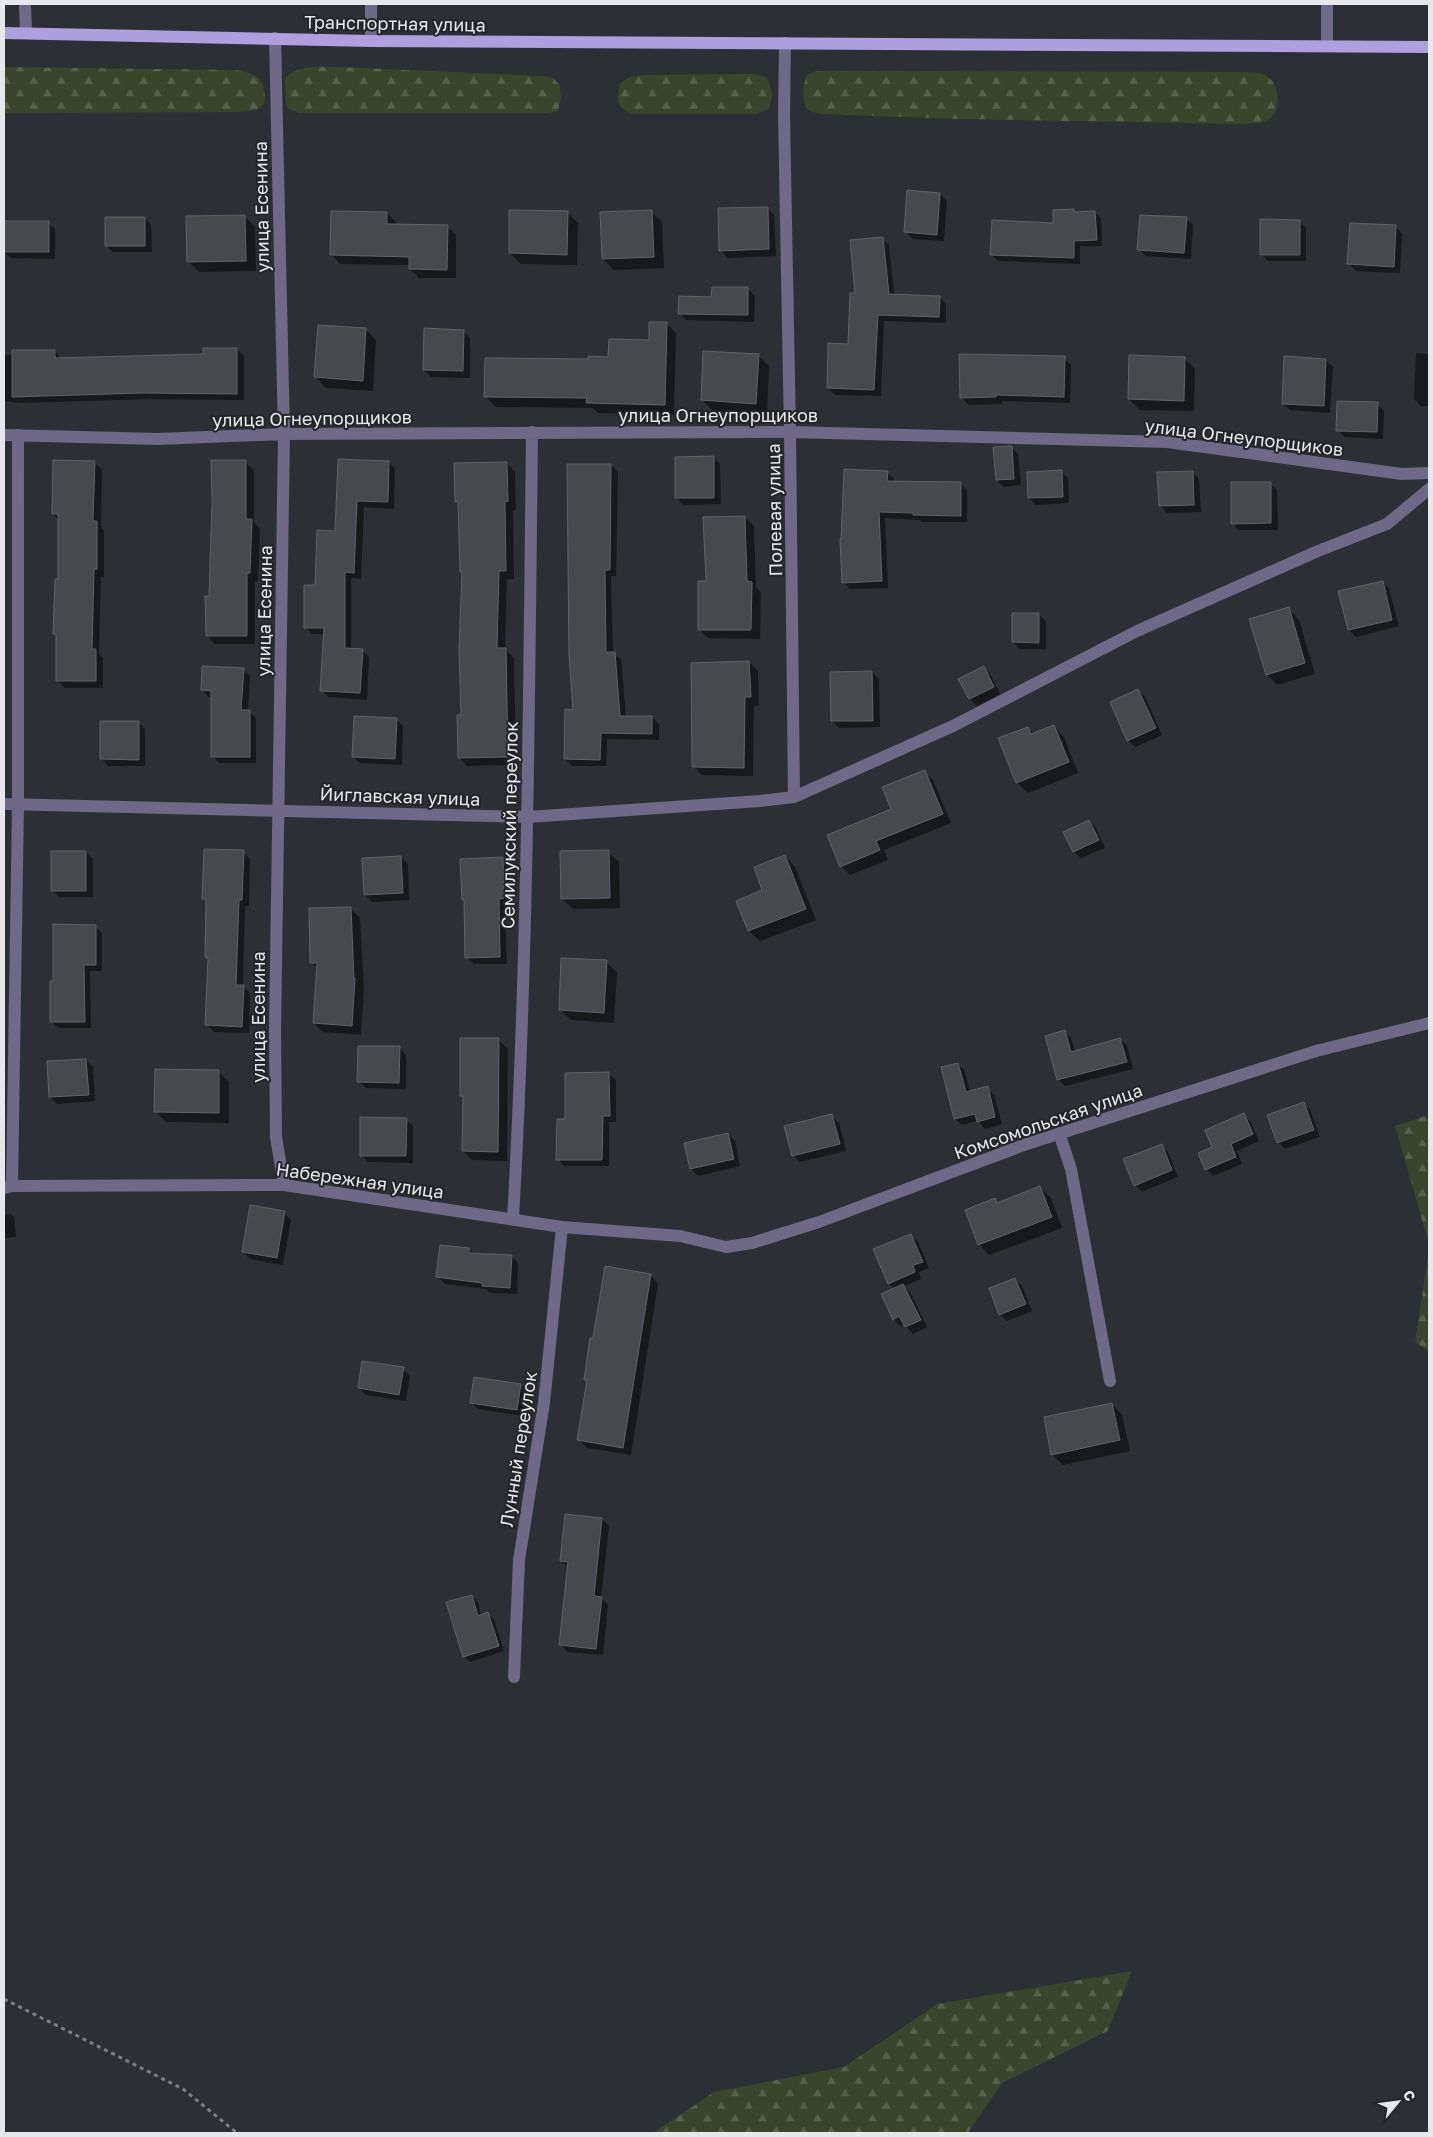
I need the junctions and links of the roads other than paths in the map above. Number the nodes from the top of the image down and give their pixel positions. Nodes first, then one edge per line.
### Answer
1 (24, 4) edge
2 (372, 4) edge
3 (1328, 4) edge
4 (4, 33) edge
5 (26, 33) junction
6 (275, 38) junction
7 (371, 41) junction
8 (785, 43) junction
9 (1327, 46) junction
10 (1429, 47) edge
11 (532, 432) junction
12 (790, 432) junction
13 (284, 434) junction
14 (4, 435) edge
15 (18, 435) junction
16 (1429, 473) edge
17 (1429, 489) edge
18 (794, 797) junction
19 (4, 804) edge
20 (18, 804) junction
21 (279, 810) junction
22 (528, 817) junction
23 (1429, 1023) edge
24 (1059, 1134) junction
25 (284, 1185) junction
26 (8, 1187) edge
27 (513, 1219) junction
28 (562, 1227) junction
29 (680, 1236) joint
30 (1110, 1381) dead end
31 (514, 1677) dead end

1 - 5 street
2 - 7 street
3 - 9 street
4 - 5 main road, Транспортная улица
5 - 6 main road, Транспортная улица
6 - 7 main road, Транспортная улица
6 - 13 street, улица Есенина
7 - 8 main road, Транспортная улица
8 - 9 main road, Транспортная улица
8 - 12 street, Полевая улица
9 - 10 main road, Транспортная улица
11 - 12 street, улица Огнеупорщиков
11 - 13 street, улица Огнеупорщиков
11 - 22 street, Семилукский переулок
12 - 16 street, улица Огнеупорщиков
12 - 18 street, Полевая улица
13 - 15 street, улица Огнеупорщиков
13 - 21 street, улица Есенина
14 - 15 street, улица Огнеупорщиков
15 - 20 street
17 - 18 street, Йиглавская улица
18 - 22 street, Йиглавская улица
19 - 20 street, Йиглавская улица
20 - 21 street, Йиглавская улица
20 - 26 street
21 - 22 street, Йиглавская улица
21 - 25 street, улица Есенина
22 - 27 street, Семилукский переулок
23 - 24 street, Комсомольская улица
24 - 29 street, Комсомольская улица
24 - 30 street
25 - 26 street, Набережная улица
25 - 27 street, Набережная улица
27 - 28 street, Набережная улица
28 - 29 street, Набережная улица
28 - 31 street, Лунный переулок

